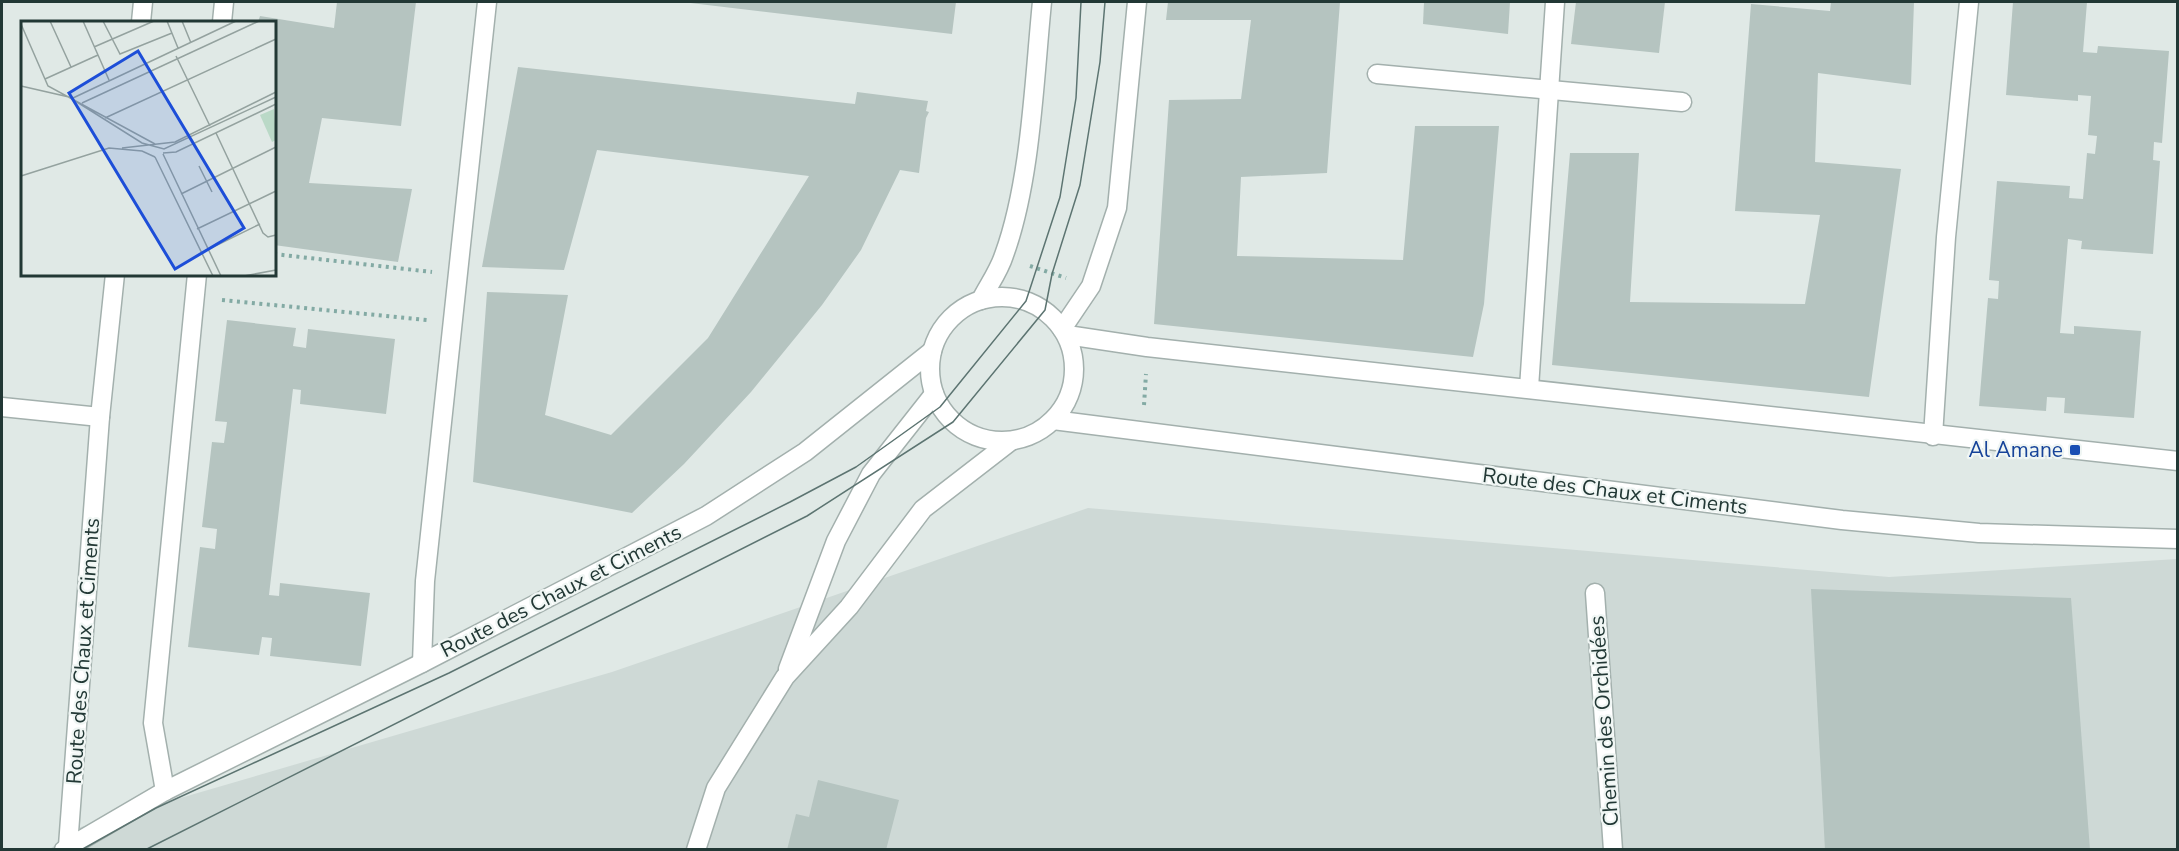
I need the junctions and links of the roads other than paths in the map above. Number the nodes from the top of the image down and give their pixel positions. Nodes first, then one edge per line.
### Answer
1 (143, 2) edge
2 (224, 2) edge
3 (487, 2) edge
4 (1042, 2) edge
5 (1137, 2) edge
6 (1556, 2) edge
7 (1969, 2) edge
8 (141, 21) edge
9 (222, 21) edge
10 (1377, 74) dead end
11 (1548, 92) junction
12 (1682, 102) dead end
13 (115, 276) edge
14 (197, 276) edge
15 (981, 300) junction
16 (1064, 332) junction
17 (932, 351) junction
18 (1529, 388) junction
19 (934, 394) junction
20 (2, 407) edge
21 (100, 417) junction
22 (1053, 420) junction
23 (1933, 436) junction
24 (1011, 441) junction
25 (2178, 461) edge
26 (2178, 539) edge
27 (1595, 592) dead end
28 (422, 663) junction
29 (785, 676) junction
30 (165, 791) junction
31 (66, 848) edge
32 (696, 849) edge
33 (1614, 849) edge

1 - 8 street
2 - 9 street
3 - 28 street
4 - 15 street
5 - 16 street
6 - 11 street
7 - 23 street
10 - 11 street
11 - 12 street
11 - 18 street
13 - 21 street, Route des Chaux et Ciments
14 - 30 street
15 - 16 street
15 - 17 street
16 - 18 street
16 - 22 street
17 - 19 street
17 - 28 street, Route des Chaux et Ciments
18 - 23 street
19 - 24 street
19 - 29 street
20 - 21 street
21 - 31 street, Route des Chaux et Ciments
22 - 24 street
22 - 26 street, Route des Chaux et Ciments
23 - 25 street
24 - 29 street
27 - 33 street, Chemin des Orchidées
28 - 30 street, Route des Chaux et Ciments
29 - 32 street
30 - 31 street, Route des Chaux et Ciments

